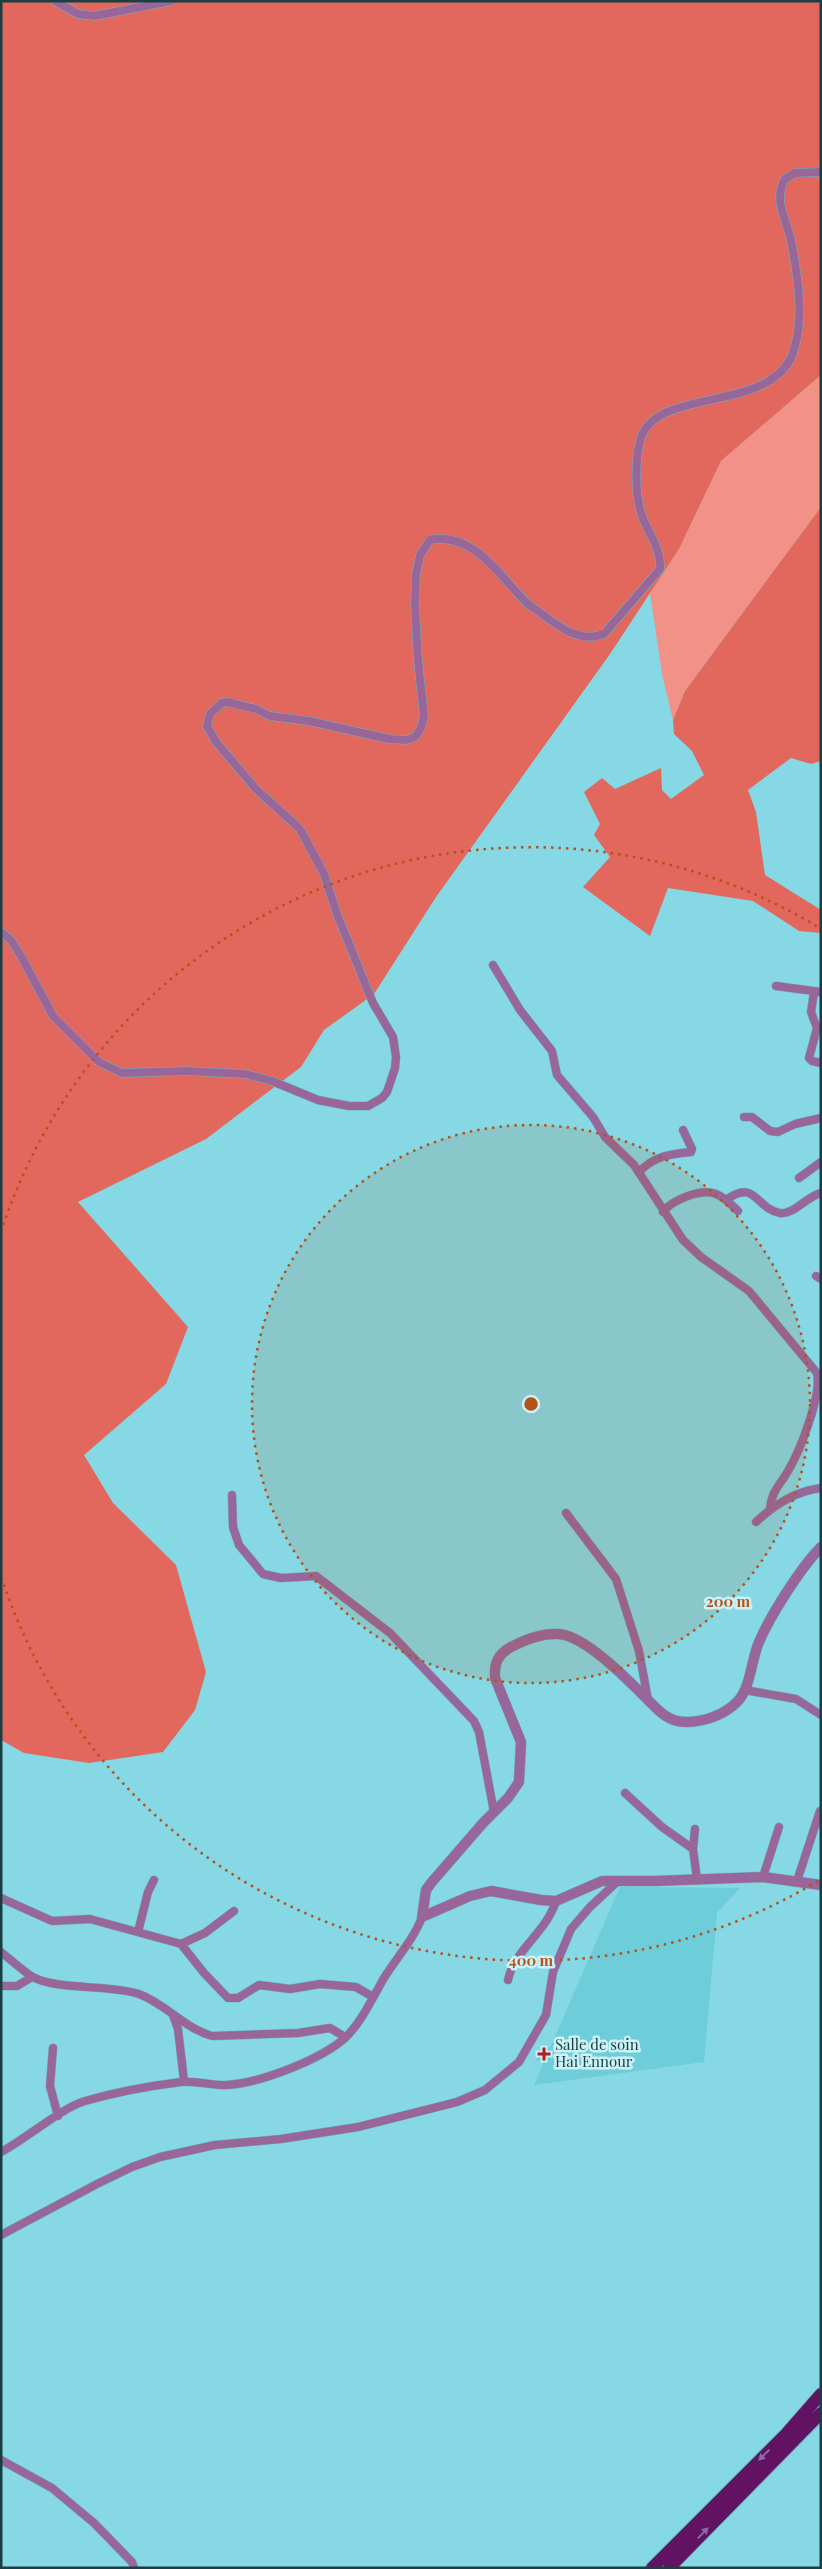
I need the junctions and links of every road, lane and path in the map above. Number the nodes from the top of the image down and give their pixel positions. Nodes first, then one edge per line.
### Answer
1 (55, 1) edge
2 (171, 1) edge
3 (821, 172) edge
4 (1, 932) edge
5 (493, 965) dead end
6 (776, 986) dead end
7 (817, 992) edge
8 (821, 1063) edge
9 (744, 1118) dead end
10 (821, 1118) edge
11 (684, 1130) dead end
12 (821, 1162) edge
13 (639, 1172) junction
14 (799, 1178) dead end
15 (821, 1193) edge
16 (726, 1200) junction
17 (738, 1211) dead end
18 (663, 1212) junction
19 (821, 1488) edge
20 (232, 1495) dead end
21 (770, 1509) junction
22 (566, 1513) dead end
23 (756, 1522) dead end
24 (821, 1547) edge
25 (745, 1690) junction
26 (648, 1700) junction
27 (821, 1715) edge
28 (625, 1793) dead end
29 (820, 1811) edge
30 (494, 1812) junction
31 (779, 1827) dead end
32 (695, 1829) dead end
33 (693, 1849) junction
34 (763, 1877) junction
35 (619, 1879) junction
36 (697, 1879) junction
37 (154, 1880) dead end
38 (797, 1881) junction
39 (821, 1885) edge
40 (1, 1898) edge
41 (556, 1901) junction
42 (234, 1910) dead end
43 (422, 1917) junction
44 (138, 1932) junction
45 (181, 1944) junction
46 (1, 1952) edge
47 (32, 1977) junction
48 (508, 1980) dead end
49 (1, 1986) edge
50 (374, 1997) junction
51 (172, 2014) junction
52 (345, 2037) junction
53 (53, 2048) dead end
54 (184, 2081) junction
55 (58, 2116) junction
56 (1, 2152) edge
57 (1, 2235) edge
58 (821, 2394) edge
59 (821, 2413) edge
60 (1, 2460) edge
61 (134, 2568) edge
62 (652, 2568) edge
63 (669, 2568) edge

1 - 2 street
3 - 4 street
5 - 13 street
6 - 7 street
7 - 8 street
9 - 10 street
11 - 13 street
12 - 14 street
13 - 18 street
15 - 16 street
16 - 17 street
16 - 18 street
18 - 21 street
19 - 21 street
20 - 30 street
21 - 23 street
22 - 26 street
24 - 25 street
25 - 26 street
25 - 27 street
26 - 30 street
28 - 33 street
29 - 38 street
30 - 43 street
31 - 34 street
32 - 33 street
33 - 36 street
34 - 36 street
34 - 38 street
35 - 36 street
35 - 41 street
35 - 57 street
37 - 44 street
38 - 39 street
40 - 44 street
41 - 43 street
41 - 48 street
42 - 45 street
43 - 50 street
44 - 45 street
45 - 50 street
46 - 47 street
47 - 49 street
47 - 51 street
50 - 52 street
51 - 52 street
51 - 54 street
52 - 54 street
53 - 55 street
54 - 55 street
55 - 56 street
58 -> 62 main road
63 -> 59 main road
60 - 61 street

